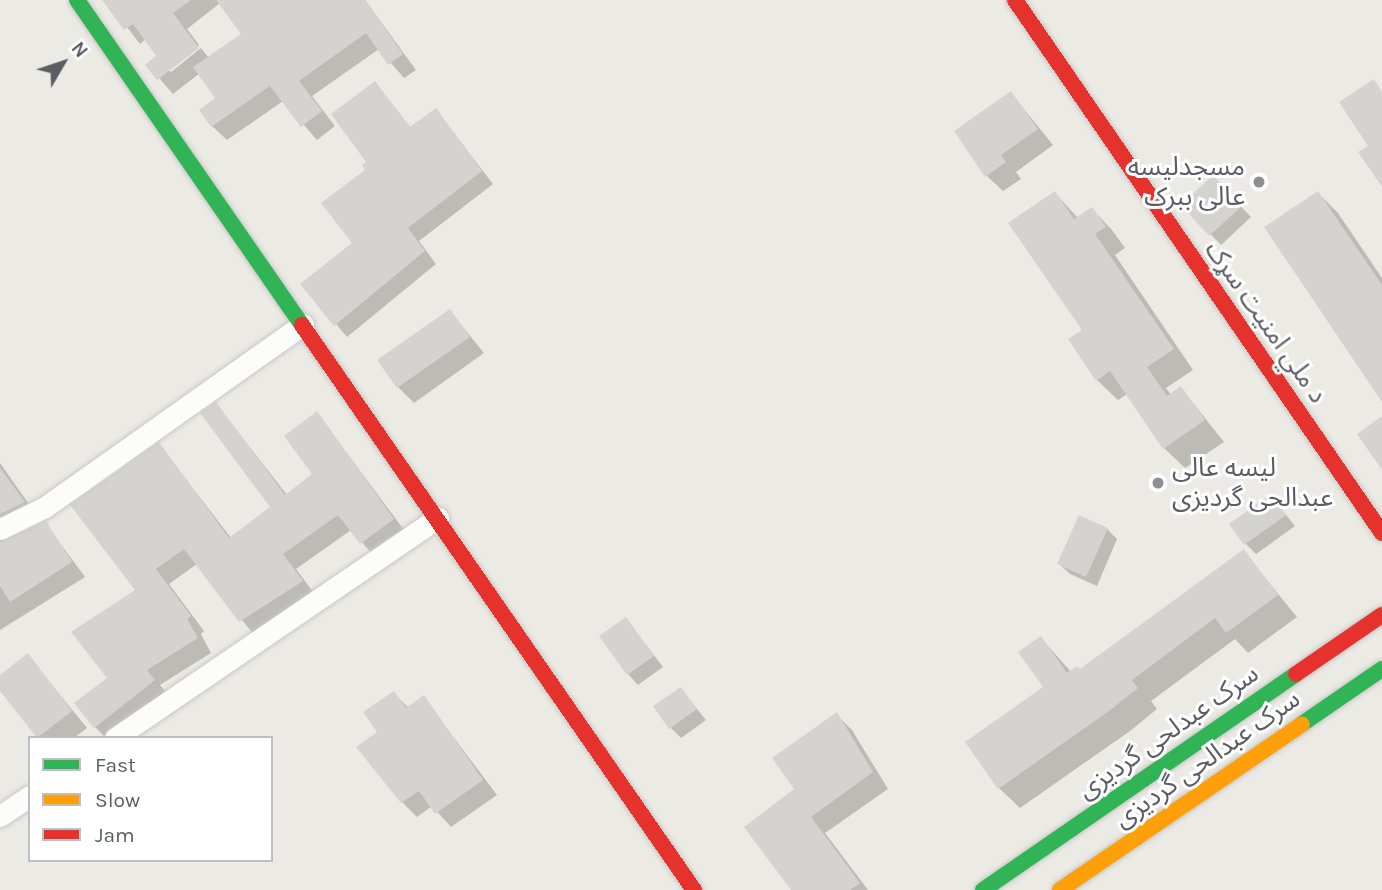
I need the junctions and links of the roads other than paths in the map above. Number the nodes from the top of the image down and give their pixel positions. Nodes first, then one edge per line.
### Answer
1 (77, 0) edge
2 (1015, 0) edge
3 (303, 324) junction
4 (438, 519) junction
5 (0, 529) edge
6 (1382, 533) edge
7 (1382, 615) edge
8 (1382, 669) edge
9 (118, 736) edge
10 (28, 797) edge
11 (0, 816) edge
12 (694, 890) edge
13 (983, 890) edge
14 (1060, 890) edge

1 - 3 street
2 - 6 street, د ملي امنیت سړک
3 - 4 street
3 - 5 street
4 - 9 street
4 - 12 street
7 - 13 street, سرک عبدلحی گردیزی
8 - 14 street, سرک عبدالحی گردیزی
10 - 11 street

